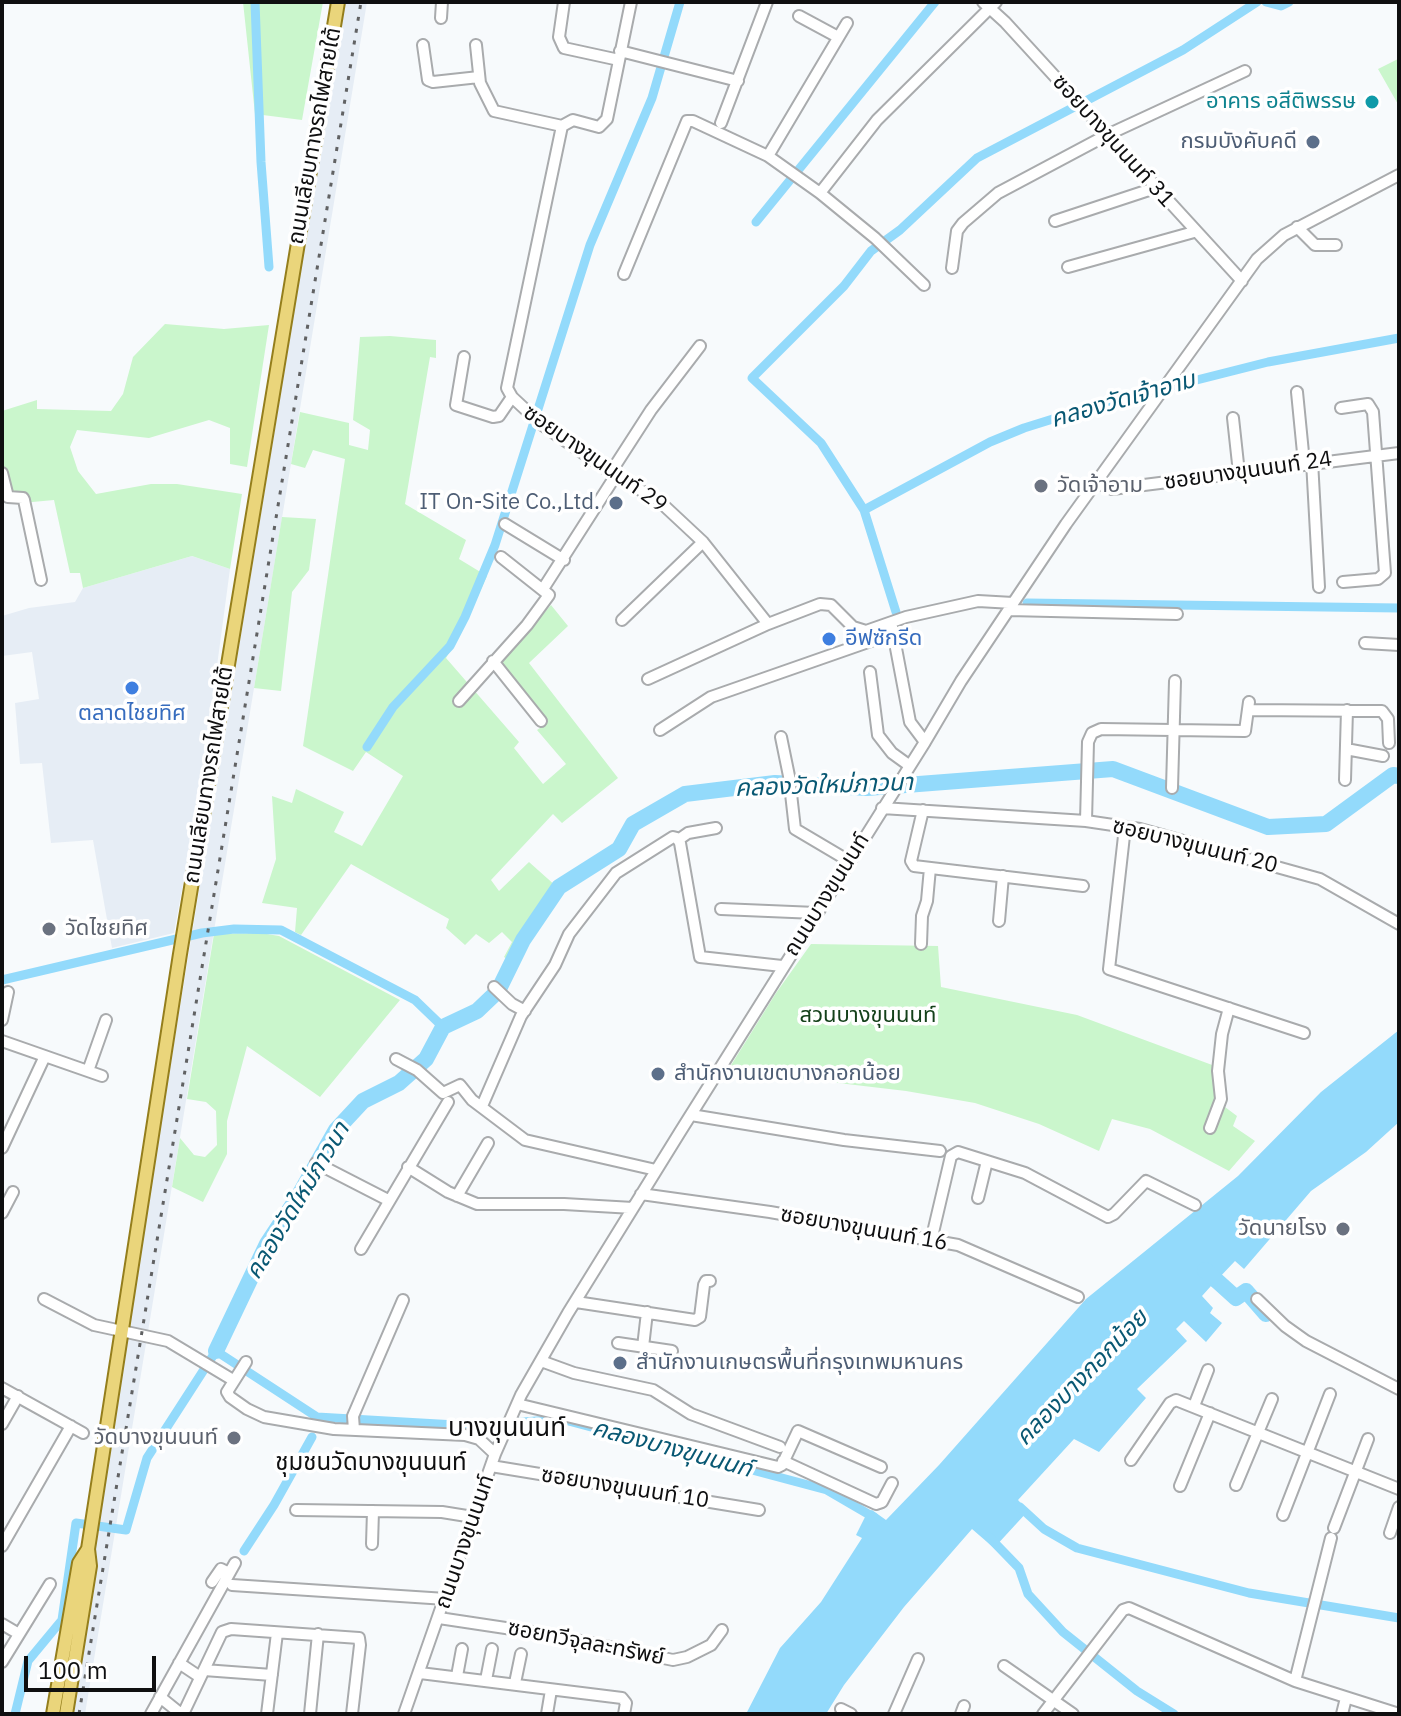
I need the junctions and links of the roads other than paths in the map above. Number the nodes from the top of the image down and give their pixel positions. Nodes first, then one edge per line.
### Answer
1 (338, 2) edge
2 (442, 2) edge
3 (564, 2) edge
4 (631, 2) edge
5 (767, 2) edge
6 (990, 4) edge
7 (799, 16) dead end
8 (441, 18) dead end
9 (847, 23) dead end
10 (838, 37) junction
11 (423, 45) dead end
12 (476, 45) dead end
13 (620, 55) junction
14 (1245, 71) dead end
15 (479, 77) junction
16 (738, 81) junction
17 (721, 123) dead end
18 (562, 126) junction
19 (1107, 135) junction
20 (768, 156) junction
21 (1396, 177) edge
22 (1155, 188) junction
23 (820, 193) junction
24 (1055, 221) dead end
25 (1297, 227) junction
26 (1194, 232) junction
27 (1336, 245) dead end
28 (1068, 267) dead end
29 (952, 268) dead end
30 (624, 274) dead end
31 (1242, 281) junction
32 (924, 285) dead end
33 (700, 346) dead end
34 (464, 357) dead end
35 (1297, 392) dead end
36 (512, 397) junction
37 (1341, 408) dead end
38 (1233, 418) dead end
39 (1399, 453) edge
40 (1377, 455) junction
41 (1308, 462) junction
42 (2, 473) edge
43 (1239, 473) junction
44 (613, 474) junction
45 (1097, 483) junction
46 (505, 524) dead end
47 (703, 542) junction
48 (501, 557) dead end
49 (564, 560) junction
50 (41, 580) dead end
51 (1343, 582) dead end
52 (1319, 587) dead end
53 (546, 592) junction
54 (1011, 606) junction
55 (1177, 614) dead end
56 (622, 620) dead end
57 (897, 623) junction
58 (768, 624) junction
59 (1365, 643) dead end
60 (1398, 645) edge
61 (493, 661) junction
62 (870, 672) dead end
63 (648, 679) dead end
64 (1175, 681) dead end
65 (459, 701) dead end
66 (1347, 710) junction
67 (541, 721) dead end
68 (660, 730) dead end
69 (1174, 730) junction
70 (781, 737) dead end
71 (925, 742) junction
72 (1389, 743) dead end
73 (1346, 749) junction
74 (1383, 756) dead end
75 (910, 766) junction
76 (1345, 780) dead end
77 (1172, 788) dead end
78 (883, 808) junction
79 (923, 810) junction
80 (1086, 821) junction
81 (1125, 827) junction
82 (716, 828) dead end
83 (678, 840) junction
84 (849, 861) junction
85 (930, 868) junction
86 (1003, 876) junction
87 (1083, 886) dead end
88 (721, 909) dead end
89 (816, 913) junction
90 (999, 921) dead end
91 (1399, 924) edge
92 (921, 944) dead end
93 (782, 966) junction
94 (494, 987) dead end
95 (8, 992) dead end
96 (1229, 1008) junction
97 (525, 1011) junction
98 (2, 1020) edge
99 (106, 1020) dead end
100 (1304, 1033) dead end
101 (2, 1041) edge
102 (45, 1056) junction
103 (396, 1059) dead end
104 (88, 1071) junction
105 (102, 1076) dead end
106 (448, 1102) dead end
107 (482, 1106) junction
108 (691, 1115) junction
109 (7, 1123) edge
110 (1210, 1128) dead end
111 (488, 1143) dead end
112 (2, 1148) edge
113 (940, 1151) dead end
114 (987, 1161) junction
115 (318, 1164) dead end
116 (408, 1167) junction
117 (656, 1170) junction
118 (13, 1192) dead end
119 (641, 1194) junction
120 (457, 1196) junction
121 (978, 1198) dead end
122 (388, 1200) junction
123 (1195, 1205) dead end
124 (633, 1208) junction
125 (2, 1213) edge
126 (931, 1241) junction
127 (361, 1249) dead end
128 (710, 1281) dead end
129 (1078, 1297) dead end
130 (44, 1299) dead end
131 (1257, 1299) dead end
132 (403, 1300) dead end
133 (576, 1302) junction
134 (647, 1312) junction
135 (121, 1332) junction
136 (618, 1343) dead end
137 (643, 1347) junction
138 (672, 1351) dead end
139 (541, 1361) junction
140 (1208, 1370) dead end
141 (2, 1388) edge
142 (1399, 1389) edge
143 (1330, 1394) dead end
144 (18, 1396) junction
145 (1272, 1399) dead end
146 (517, 1404) junction
147 (1194, 1406) junction
148 (1210, 1413) junction
149 (2, 1424) edge
150 (71, 1426) junction
151 (354, 1430) junction
152 (1259, 1432) junction
153 (83, 1433) dead end
154 (1368, 1439) dead end
155 (780, 1447) dead end
156 (1307, 1452) junction
157 (495, 1454) junction
158 (1131, 1460) dead end
159 (783, 1461) junction
160 (491, 1466) junction
161 (881, 1467) dead end
162 (1357, 1472) junction
163 (892, 1483) dead end
164 (1236, 1485) dead end
165 (1180, 1486) dead end
166 (1399, 1489) edge
167 (1399, 1507) edge
168 (296, 1510) dead end
169 (759, 1510) dead end
170 (373, 1511) junction
171 (1283, 1515) dead end
172 (473, 1517) junction
173 (1390, 1533) dead end
174 (372, 1544) dead end
175 (2, 1546) edge
176 (235, 1563) dead end
177 (84, 1564) junction
178 (217, 1583) junction
179 (50, 1584) dead end
180 (446, 1599) junction
181 (439, 1618) junction
182 (2, 1624) edge
183 (722, 1630) dead end
184 (277, 1633) junction
185 (19, 1634) junction
186 (318, 1634) junction
187 (462, 1649) dead end
188 (492, 1649) dead end
189 (521, 1654) dead end
190 (918, 1659) dead end
191 (2, 1662) edge
192 (179, 1663) junction
193 (1004, 1666) dead end
194 (420, 1673) junction
195 (202, 1674) junction
196 (272, 1675) junction
197 (457, 1676) junction
198 (486, 1680) junction
199 (1295, 1681) junction
200 (515, 1683) junction
201 (551, 1690) junction
202 (160, 1697) junction
203 (1346, 1698) junction
204 (1055, 1701) junction
205 (53, 1714) edge
206 (66, 1714) edge
207 (151, 1714) edge
208 (182, 1714) edge
209 (267, 1714) edge
210 (310, 1714) edge
211 (352, 1714) edge
212 (404, 1714) edge
213 (547, 1714) edge
214 (624, 1714) edge
215 (894, 1714) edge
216 (1043, 1714) edge
217 (1073, 1714) edge
218 (1342, 1714) edge
219 (1399, 1714) edge

1 - 135 main road, ถนนเลียบทางรถไฟสายใต้
2 - 8 street
3 - 13 street
4 - 13 street
5 - 16 street
6 - 19 street, ซอยบางขุนนนท์ 31
6 - 23 street
7 - 10 street
9 - 10 street
10 - 20 street
11 - 15 street
12 - 15 street
13 - 16 street
13 - 18 street
14 - 19 street
15 - 18 street
16 - 17 street
18 - 36 street, ซอยบางขุนนนท์ 29
19 - 22 street, ซอยบางขุนนนท์ 31
19 - 29 street
20 - 23 street
20 - 30 street
21 - 25 street, ถนนบางขุนนนท์
22 - 24 street
22 - 26 street, ซอยบางขุนนนท์ 31
23 - 32 street
25 - 27 street
25 - 31 street, ถนนบางขุนนนท์
26 - 28 street
26 - 31 street, ซอยบางขุนนนท์ 31
31 - 45 street, ถนนบางขุนนนท์
33 - 44 street
34 - 36 street
35 - 41 street
36 - 44 street, ซอยบางขุนนนท์ 29
37 - 40 street
38 - 43 street
39 - 40 street, ซอยบางขุนนนท์ 24
40 - 41 street, ซอยบางขุนนนท์ 24
40 - 51 street
41 - 43 street, ซอยบางขุนนนท์ 24
41 - 52 street
42 - 50 street
43 - 45 street, ซอยบางขุนนนท์ 24
44 - 47 street, ซอยบางขุนนนท์ 29
44 - 49 street
45 - 54 street, ถนนบางขุนนนท์
46 - 49 street
47 - 56 street
47 - 58 street, ซอยบางขุนนนท์ 29
48 - 53 street
49 - 53 street
53 - 61 street
54 - 55 street
54 - 57 street
54 - 71 street, ถนนบางขุนนนท์
57 - 58 street
57 - 68 street
57 - 71 street
58 - 63 street
59 - 60 street
61 - 65 street
61 - 67 street
62 - 75 street
64 - 69 street
66 - 69 street
66 - 72 street
66 - 73 street
69 - 77 street
69 - 80 street
70 - 84 street
71 - 75 street, ถนนบางขุนนนท์
73 - 74 street
73 - 76 street
75 - 78 street, ถนนบางขุนนนท์
78 - 79 street, ซอยบางขุนนนท์ 20
78 - 84 street, ถนนบางขุนนนท์
79 - 80 street, ซอยบางขุนนนท์ 20
79 - 85 street
80 - 81 street, ซอยบางขุนนนท์ 20
81 - 91 street, ซอยบางขุนนนท์ 20
81 - 96 street
82 - 83 street
83 - 93 street
83 - 97 street
84 - 89 street, ถนนบางขุนนนท์
85 - 86 street
85 - 92 street
86 - 87 street
86 - 90 street
88 - 89 street
89 - 93 street, ถนนบางขุนนนท์
93 - 108 street, ถนนบางขุนนนท์
94 - 97 street
95 - 98 street
96 - 100 street
96 - 110 street
97 - 107 street
99 - 104 street
101 - 102 street
102 - 104 street
102 - 109 street
103 - 107 street
104 - 105 street
106 - 116 street
107 - 117 street
108 - 113 street
108 - 117 street, ถนนบางขุนนนท์
109 - 112 street
111 - 120 street
114 - 121 street
114 - 123 street
114 - 126 street
115 - 122 street
116 - 120 street
116 - 122 street
117 - 119 street, ถนนบางขุนนนท์
118 - 125 street
119 - 124 street, ถนนบางขุนนนท์
119 - 126 street, ซอยบางขุนนนท์ 16
120 - 124 street
122 - 127 street
124 - 133 street, ถนนบางขุนนนท์
126 - 129 street, ซอยบางขุนนนท์ 16
128 - 134 street
130 - 135 street
131 - 142 street
132 - 151 street
133 - 134 street
133 - 139 street, ถนนบางขุนนนท์
134 - 137 street
135 - 151 street
135 - 177 main road, ถนนเลียบทางรถไฟสายใต้
136 - 137 street
137 - 138 street
139 - 146 street, ถนนบางขุนนนท์
139 - 155 street
140 - 147 street
141 - 144 street
143 - 156 street
144 - 149 street
144 - 150 street
145 - 152 street
146 - 157 street, ถนนบางขุนนนท์
146 - 159 street
147 - 148 street
147 - 158 street
148 - 152 street
148 - 165 street
150 - 153 street
150 - 175 street
151 - 157 street
152 - 156 street
152 - 164 street
154 - 162 street
156 - 162 street
156 - 171 street
157 - 160 street, ถนนบางขุนนนท์
159 - 161 street
159 - 163 street
160 - 169 street, ซอยบางขุนนนท์ 10
160 - 172 street, ถนนบางขุนนนท์
162 - 166 street
162 - 199 street
167 - 173 street
168 - 170 street
170 - 172 street
170 - 174 street
172 - 180 street, ถนนบางขุนนนท์
176 - 178 street
177 - 205 main road
177 - 206 main road
178 - 180 street
178 - 192 street
179 - 185 street
180 - 181 street, ถนนบางขุนนนท์
181 - 183 street, ซอยทวีจุลละทรัพย์
181 - 194 street, ถนนบางขุนนนท์
182 - 185 street
184 - 186 street
184 - 195 street
184 - 196 street
185 - 191 street
186 - 210 street
186 - 211 street
187 - 197 street
188 - 198 street
189 - 200 street
190 - 215 street
192 - 195 street
192 - 202 street
193 - 204 street
194 - 197 street
194 - 212 street, ถนนบางขุนนนท์
195 - 196 street
195 - 208 street
196 - 209 street
197 - 198 street
198 - 200 street
199 - 203 street
199 - 204 street
200 - 201 street
201 - 213 street
201 - 214 street
202 - 207 street
202 - 208 street
203 - 218 street
203 - 219 street
204 - 216 street
204 - 217 street

